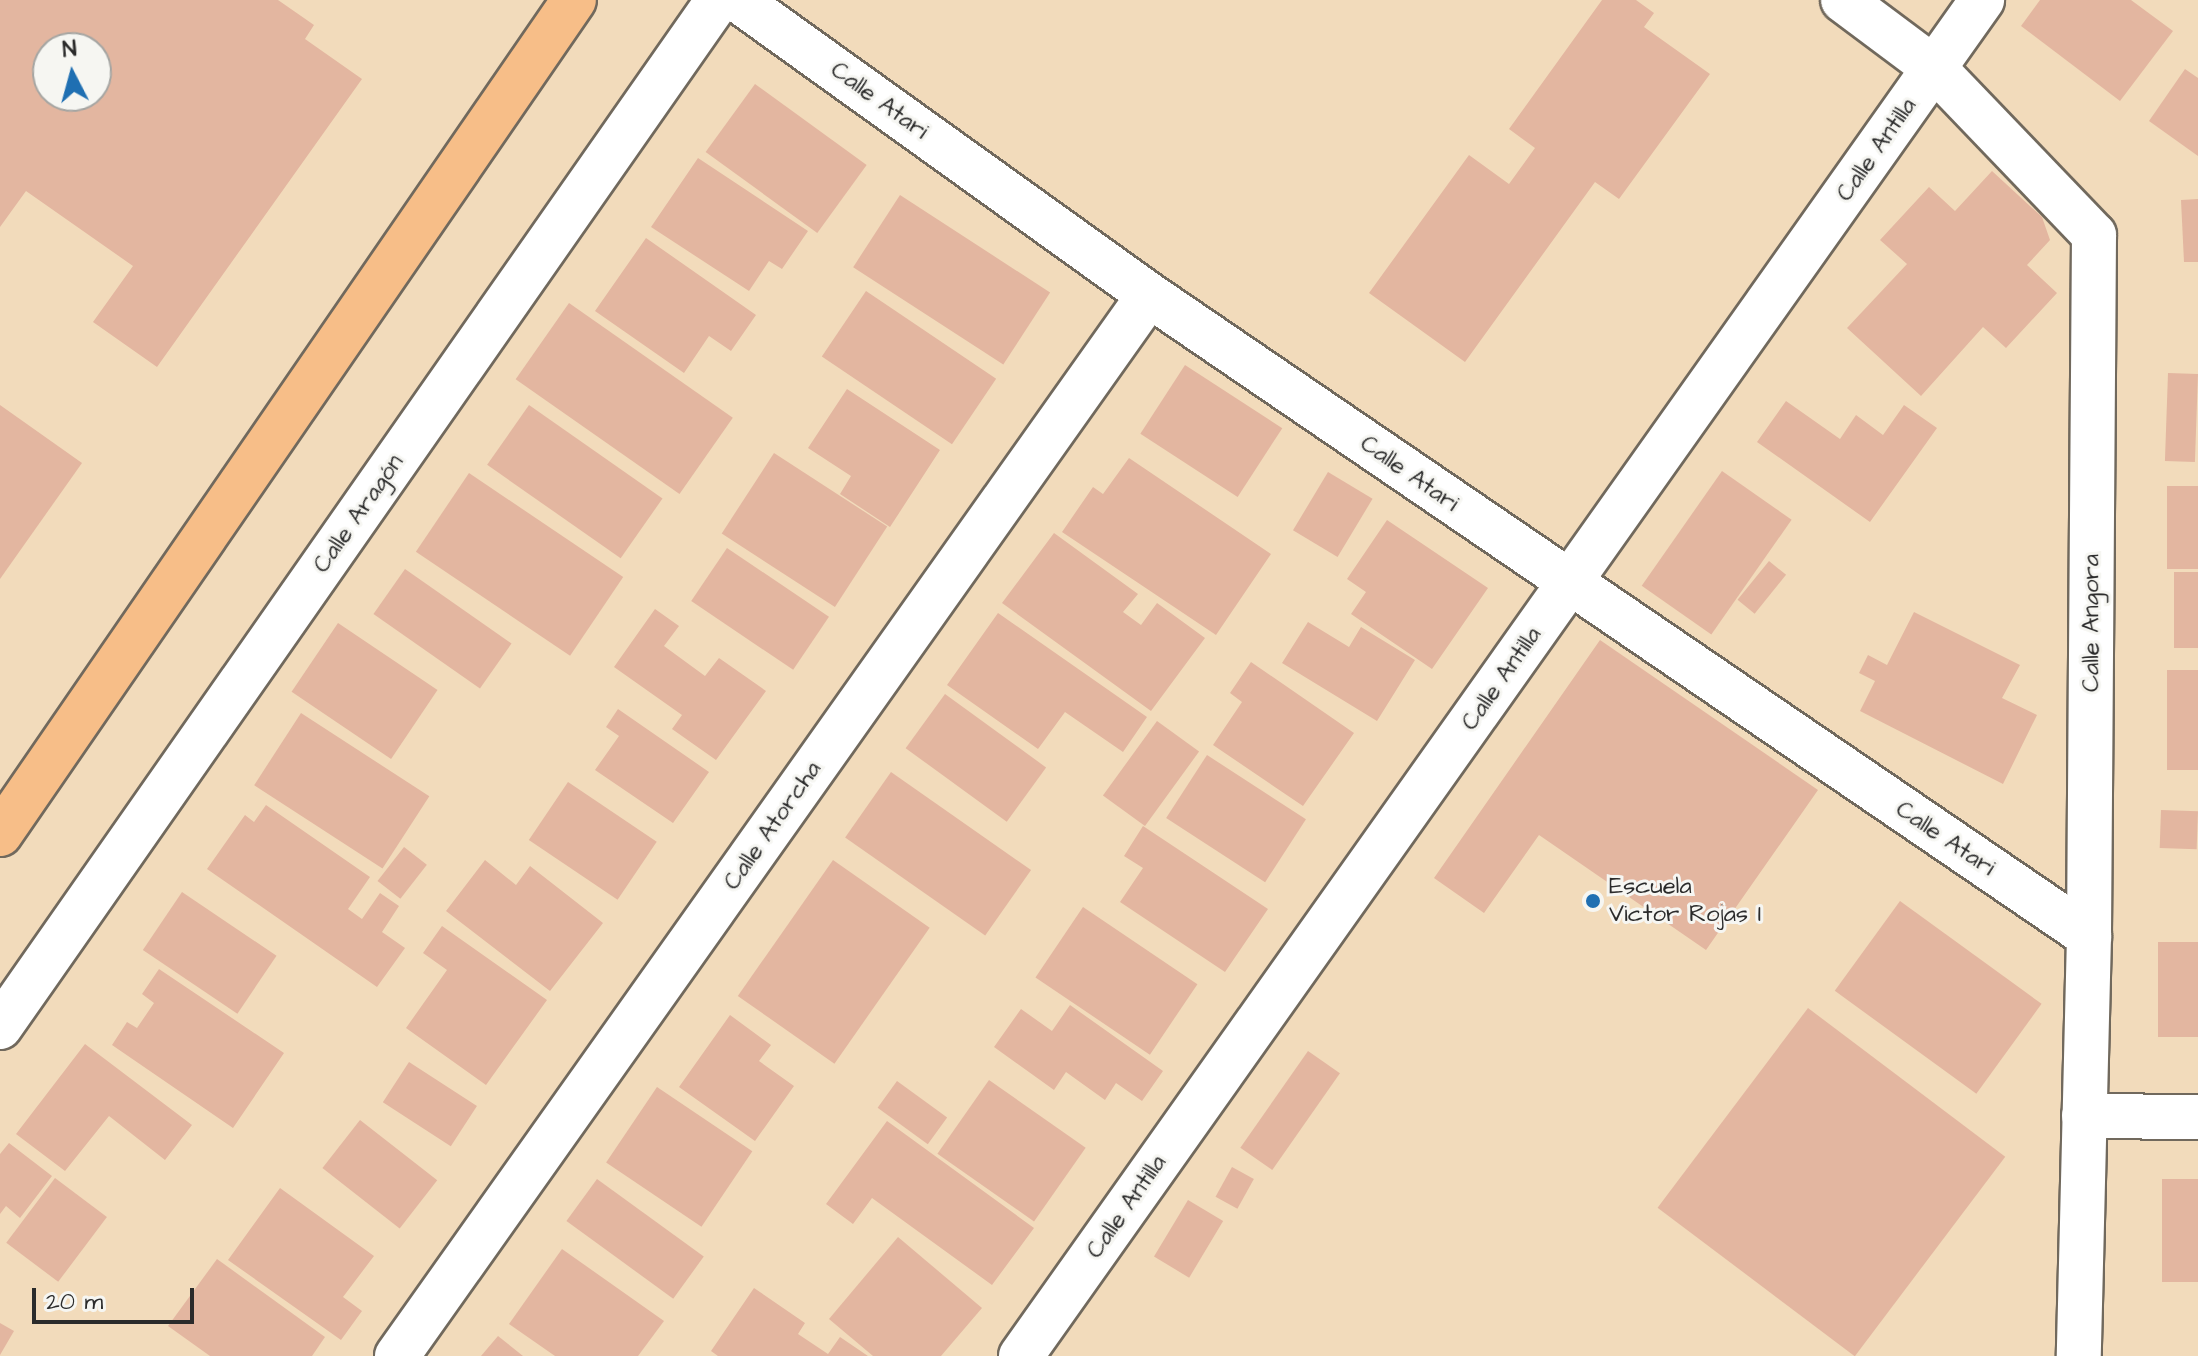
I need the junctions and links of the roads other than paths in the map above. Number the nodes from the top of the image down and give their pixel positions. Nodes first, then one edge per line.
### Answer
1 (574, 0) edge
2 (718, 0) edge
3 (738, 0) edge
4 (1843, 0) edge
5 (1982, 0) edge
6 (1934, 68) junction
7 (1149, 295) junction
8 (1569, 585) junction
9 (0, 834) edge
10 (2089, 936) junction
11 (0, 1027) edge
12 (2084, 1116) junction
13 (2198, 1117) edge
14 (397, 1356) edge
15 (1021, 1356) edge
16 (2079, 1356) edge

1 - 9 main road
2 - 11 street, Calle Aragón
3 - 7 street, Calle Atari
4 - 6 street, Calle Angora
5 - 6 street, Calle Antilla
6 - 8 street, Calle Antilla
6 - 10 street, Calle Angora
7 - 8 street, Calle Atari
7 - 14 street, Calle Atorcha
8 - 10 street, Calle Atari
8 - 15 street, Calle Antilla
10 - 12 street, Calle Angora
12 - 13 street
12 - 16 street, Calle Angora

